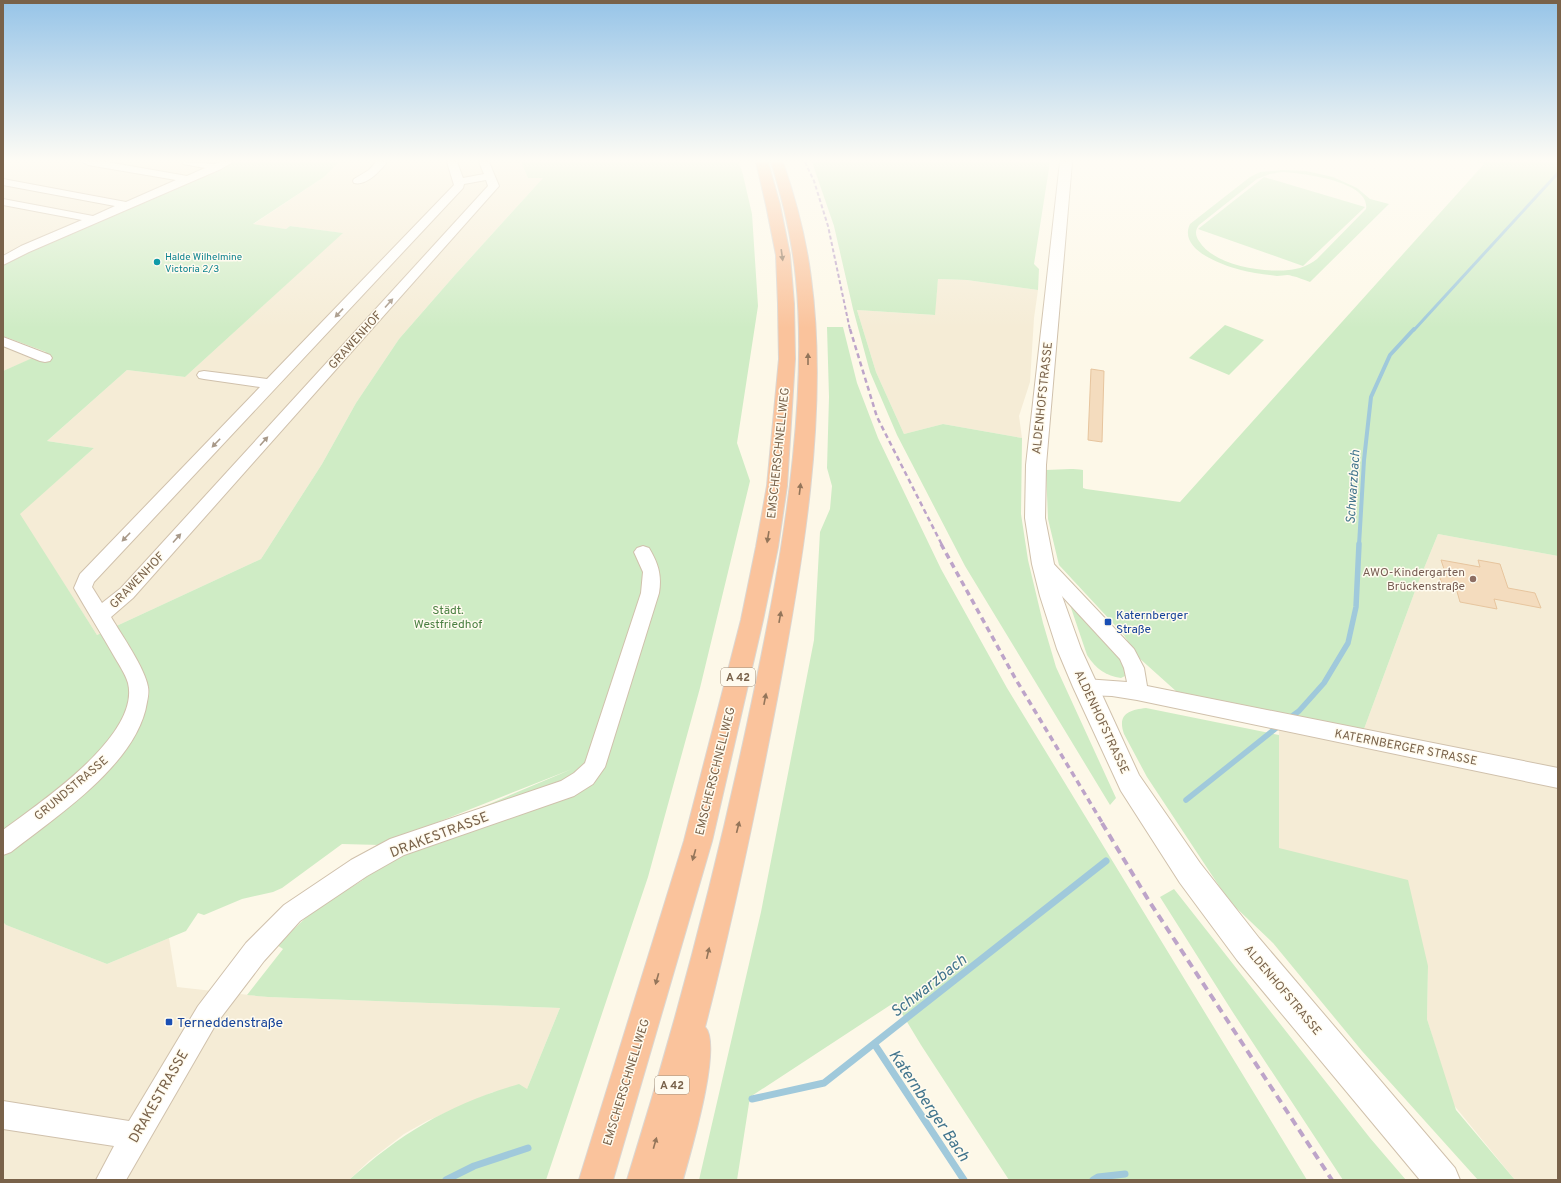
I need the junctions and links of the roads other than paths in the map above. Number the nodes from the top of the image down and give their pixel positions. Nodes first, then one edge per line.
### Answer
1 (84, 217) edge
2 (97, 217) edge
3 (430, 217) edge
4 (466, 217) edge
5 (775, 217) edge
6 (793, 217) edge
7 (1061, 217) edge
8 (93, 219) junction
9 (10, 246) dead end
10 (25, 249) junction
11 (3, 261) edge
12 (3, 342) edge
13 (45, 358) dead end
14 (204, 376) dead end
15 (272, 384) junction
16 (643, 552) dead end
17 (1044, 564) junction
18 (101, 616) junction
19 (1085, 687) junction
20 (1137, 692) junction
21 (1558, 778) edge
22 (3, 844) edge
23 (699, 991) junction
24 (3, 1115) edge
25 (135, 1136) junction
26 (110, 1180) edge
27 (596, 1180) edge
28 (644, 1180) edge
29 (666, 1180) edge
30 (1443, 1180) edge

1 - 8 street
2 - 8 street
3 -> 15 street, GRAWENHOF
18 -> 4 street, GRAWENHOF
5 -> 27 highway, EMSCHERSCHNELLWEG / A 42
23 -> 6 highway, EMSCHERSCHNELLWEG / A 42
7 - 17 street, ALDENHOFSTRASSE
8 - 10 street
9 - 10 street
10 - 11 street
12 - 13 street
14 - 15 street
15 -> 18 street, GRAWENHOF
16 - 25 street, DRAKESTRASSE
17 - 19 street, ALDENHOFSTRASSE
17 - 20 street
18 - 22 street, GRUNDSTRASSE
19 - 20 street, KATERNBERGER STRASSE
19 - 30 street, ALDENHOFSTRASSE
20 - 21 street, KATERNBERGER STRASSE
28 -> 23 highway, EMSCHERSCHNELLWEG / A 42
23 - 29 highway
24 - 25 street
25 - 26 street, DRAKESTRASSE

